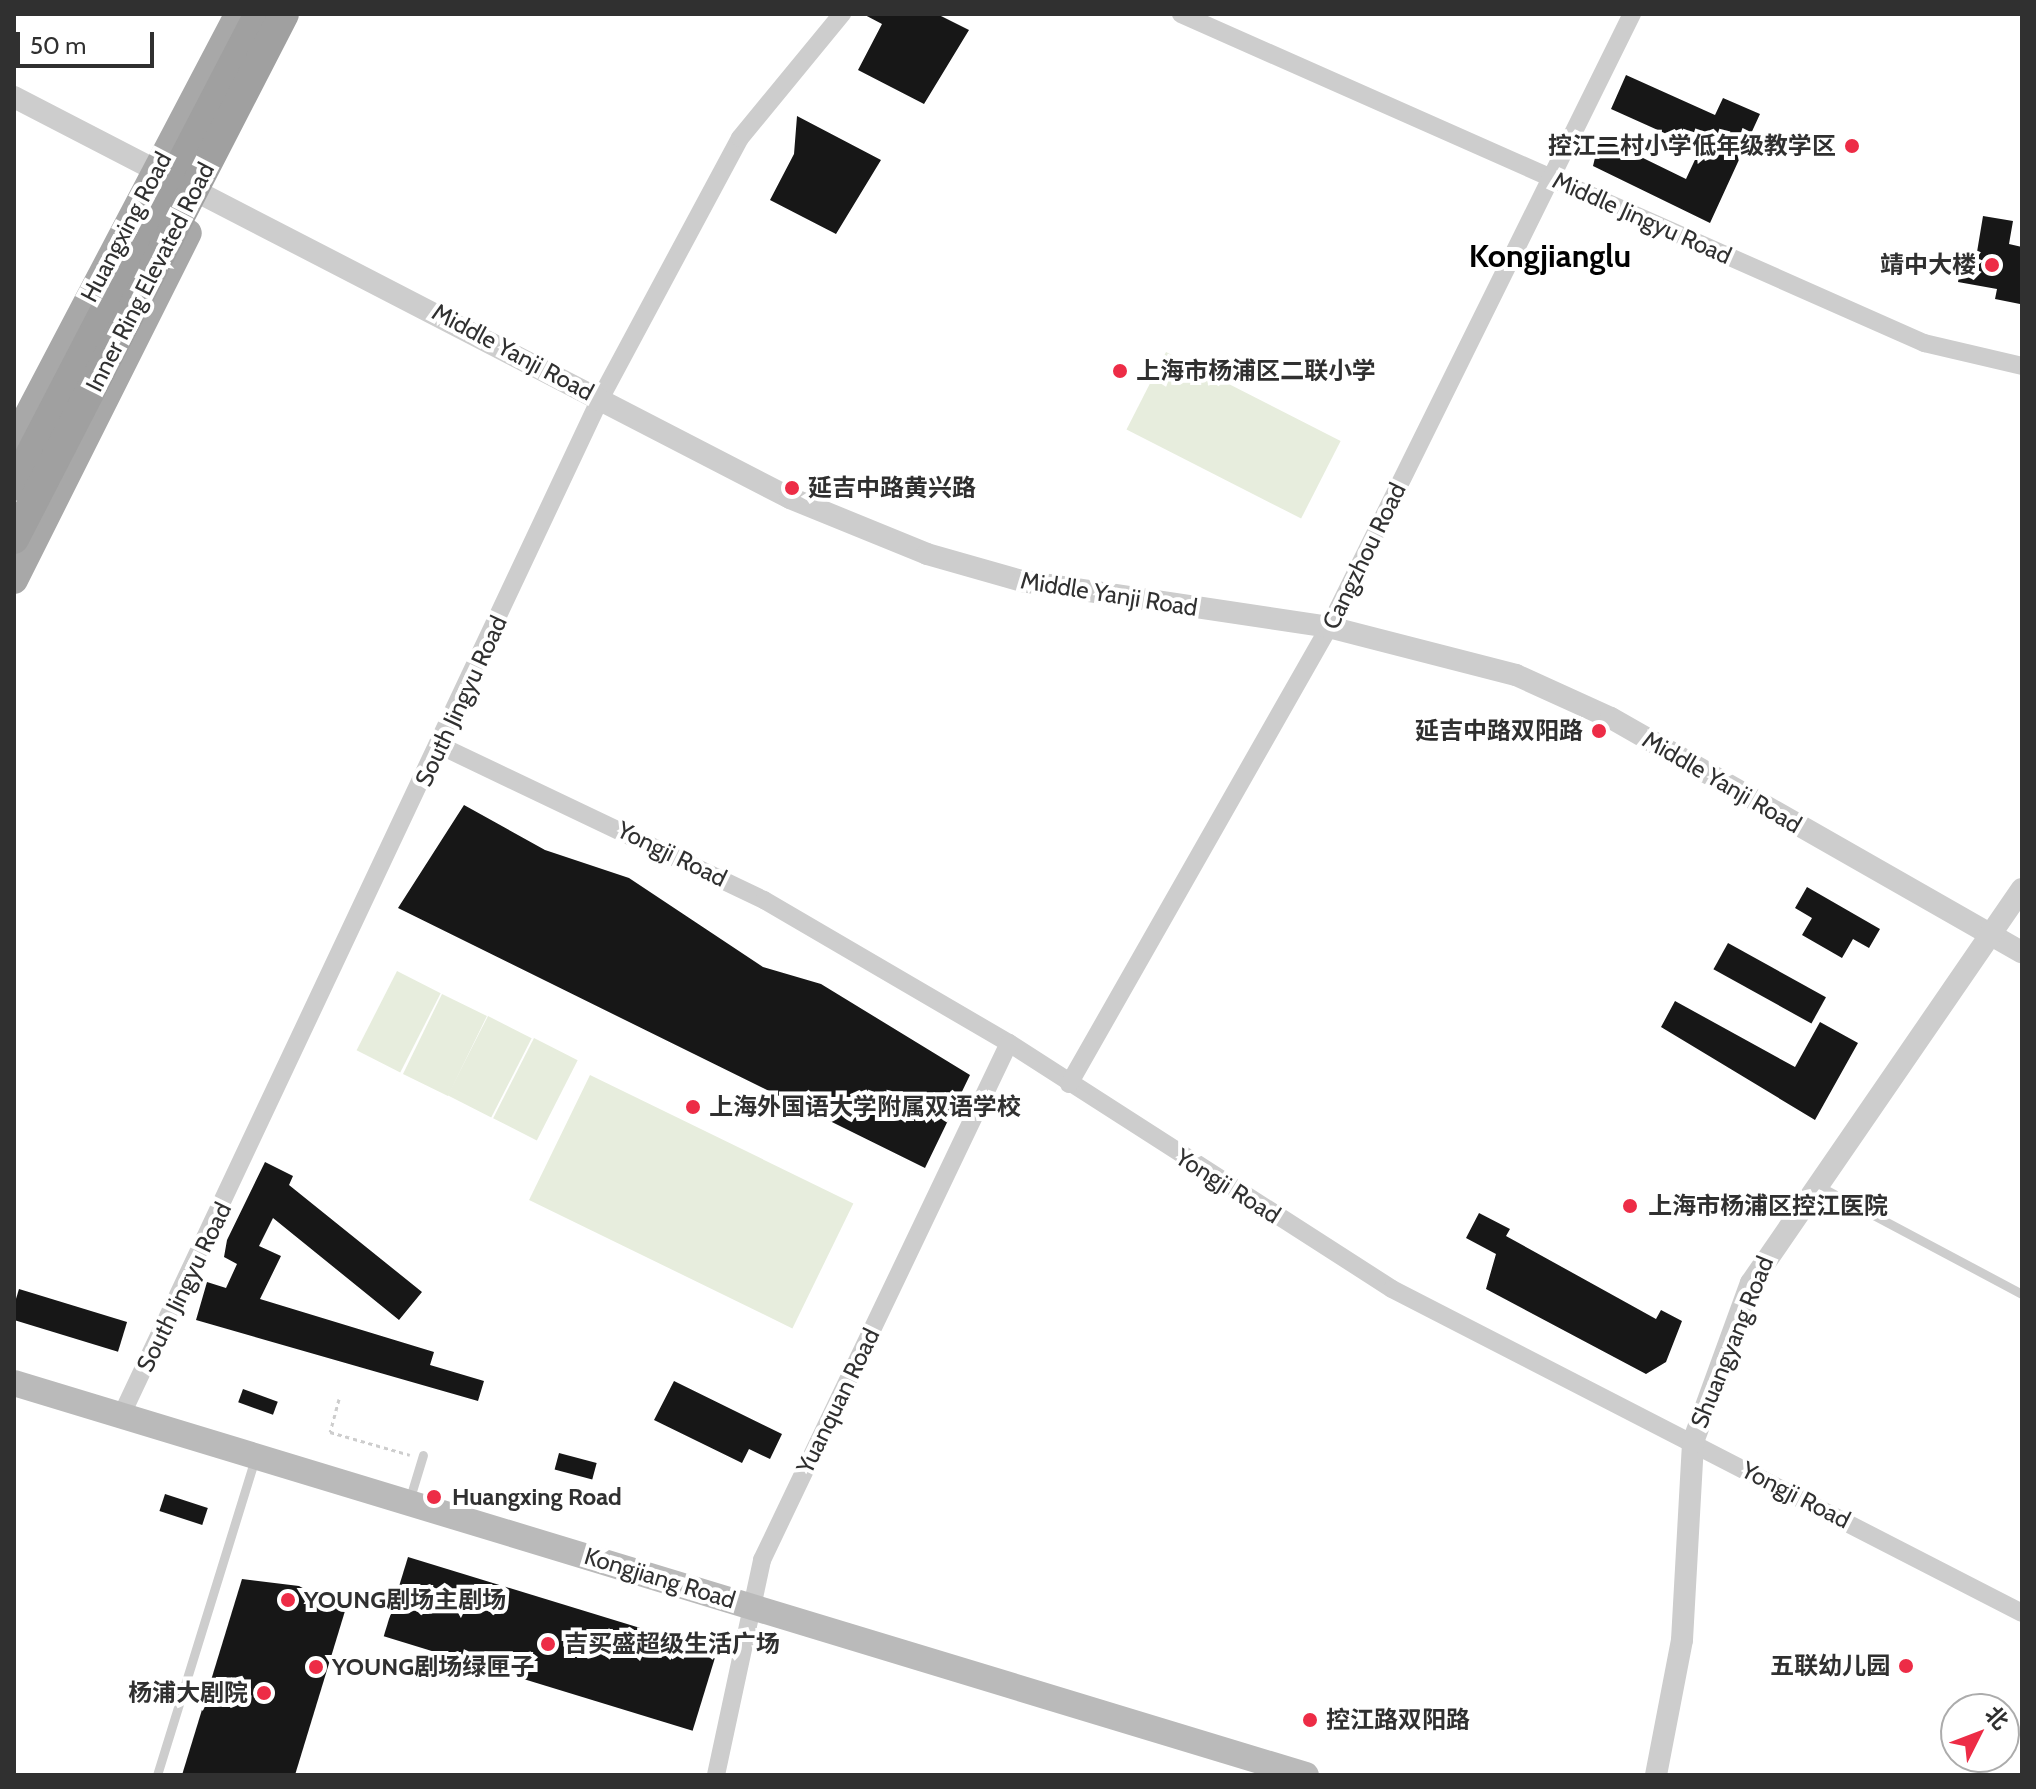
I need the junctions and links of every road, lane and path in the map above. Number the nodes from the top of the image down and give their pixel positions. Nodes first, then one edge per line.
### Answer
1 (239, 14) edge
2 (259, 14) edge
3 (284, 14) edge
4 (297, 14) edge
5 (842, 14) edge
6 (1181, 14) edge
7 (1632, 14) edge
8 (14, 97) edge
9 (157, 168) junction
10 (1550, 178) junction
11 (208, 192) junction
12 (2022, 366) edge
13 (600, 399) junction
14 (14, 442) edge
15 (14, 486) edge
16 (14, 539) edge
17 (14, 580) edge
18 (1329, 627) junction
19 (441, 746) junction
20 (2022, 889) edge
21 (1991, 935) junction
22 (2022, 952) edge
23 (1009, 1043) junction
24 (1069, 1084) junction
25 (1814, 1183) junction
26 (2022, 1294) edge
27 (14, 1383) edge
28 (339, 1399) dead end
29 (122, 1414) junction
30 (1693, 1442) junction
31 (256, 1455) junction
32 (422, 1457) joint
33 (409, 1501) junction
34 (753, 1606) junction
35 (2022, 1613) edge
36 (157, 1775) edge
37 (716, 1775) edge
38 (1306, 1775) edge
39 (1656, 1775) edge

1 - 9 main road, Huangxing Road
2 - 15 highway, Inner Ring Elevated Road, bridge
3 - 16 highway, Inner Ring Elevated Road, bridge
4 - 11 main road
5 - 13 street, South Jingyu Road
6 - 10 street, Middle Jingyu Road
7 - 10 street, Cangzhou Road
8 - 9 street, Middle Yanji Road
9 - 11 street, Middle Yanji Road
9 - 14 main road, Huangxing Road
10 - 12 street, Middle Jingyu Road
10 - 18 street, Cangzhou Road
11 - 13 street, Middle Yanji Road
11 - 17 main road
13 - 18 street, Middle Yanji Road
13 - 19 street, South Jingyu Road
18 - 21 street, Middle Yanji Road
18 - 24 street, Cangzhou Road
19 - 23 street, Yongji Road
19 - 29 street, South Jingyu Road
20 - 21 street, Shuangyang Road
21 - 22 street, Middle Yanji Road
21 - 25 street, Shuangyang Road
23 - 24 street, Yongji Road
23 - 34 street, Yuanquan Road
24 - 30 street, Yongji Road
25 - 26 lane
25 - 30 street, Shuangyang Road
27 - 29 main road, Kongjiang Road
28 - 32 path
29 - 31 main road, Kongjiang Road
30 - 35 street, Yongji Road
30 - 39 street, Shuangyang Road
31 - 33 main road, Kongjiang Road
31 - 36 lane
32 - 33 lane
33 - 34 main road, Kongjiang Road
34 - 37 street, Yuanquan Road
34 - 38 main road, Kongjiang Road

